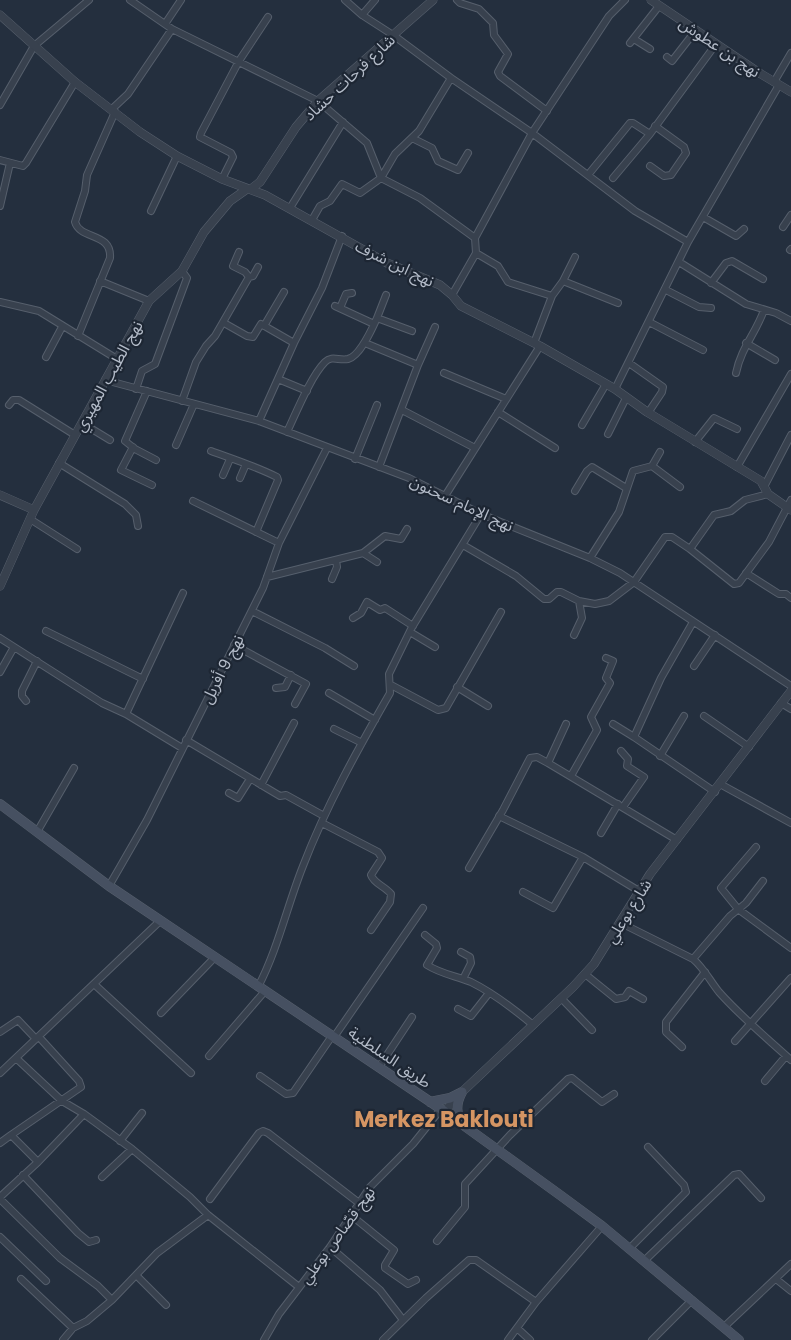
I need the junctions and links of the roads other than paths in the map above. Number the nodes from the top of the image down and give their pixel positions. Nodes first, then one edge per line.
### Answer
1 (89, 0) edge
2 (130, 0) edge
3 (181, 0) edge
4 (345, 0) edge
5 (375, 0) edge
6 (433, 0) edge
7 (457, 0) edge
8 (625, 0) edge
9 (651, 0) edge
10 (659, 6) junction
11 (362, 15) junction
12 (0, 16) edge
13 (268, 16) dead end
14 (165, 24) junction
15 (172, 29) junction
16 (696, 30) junction
17 (393, 34) junction
18 (716, 44) junction
19 (34, 46) junction
20 (650, 49) dead end
21 (791, 53) edge
22 (667, 57) dead end
23 (239, 61) junction
24 (451, 78) junction
25 (75, 82) junction
26 (777, 84) junction
27 (791, 92) edge
28 (318, 101) junction
29 (0, 105) edge
30 (114, 111) junction
31 (547, 111) junction
32 (343, 122) junction
33 (655, 126) junction
34 (532, 133) junction
35 (650, 134) junction
36 (412, 138) junction
37 (468, 153) dead end
38 (177, 156) junction
39 (0, 160) edge
40 (10, 163) junction
41 (650, 166) dead end
42 (588, 175) junction
43 (381, 178) junction
44 (613, 178) dead end
45 (222, 179) junction
46 (249, 189) junction
47 (0, 206) edge
48 (290, 208) junction
49 (152, 211) dead end
50 (791, 215) edge
51 (703, 217) junction
52 (312, 220) junction
53 (783, 227) dead end
54 (744, 229) dead end
55 (342, 236) junction
56 (475, 238) junction
57 (688, 242) junction
58 (239, 252) dead end
59 (476, 253) junction
60 (575, 257) dead end
61 (679, 262) junction
62 (258, 267) dead end
63 (182, 271) junction
64 (249, 277) junction
65 (763, 279) dead end
66 (100, 281) junction
67 (563, 282) junction
68 (711, 283) junction
69 (666, 290) junction
70 (284, 292) dead end
71 (352, 293) dead end
72 (386, 295) dead end
73 (452, 295) junction
74 (552, 296) junction
75 (149, 301) junction
76 (618, 303) dead end
77 (1, 304) edge
78 (711, 308) dead end
79 (764, 310) junction
80 (376, 321) junction
81 (791, 321) edge
82 (649, 322) junction
83 (224, 323) junction
84 (264, 326) junction
85 (62, 327) junction
86 (435, 327) dead end
87 (412, 331) dead end
88 (78, 336) junction
89 (294, 343) junction
90 (365, 343) junction
91 (746, 343) junction
92 (537, 345) junction
93 (703, 350) dead end
94 (46, 357) dead end
95 (117, 359) junction
96 (775, 360) dead end
97 (629, 363) junction
98 (418, 365) junction
99 (444, 373) dead end
100 (736, 373) dead end
101 (791, 374) edge
102 (278, 379) junction
103 (105, 380) junction
104 (606, 384) junction
105 (136, 388) junction
106 (615, 389) junction
107 (147, 391) junction
108 (308, 391) junction
109 (626, 398) junction
110 (506, 399) junction
111 (182, 401) junction
112 (194, 404) junction
113 (9, 405) dead end
114 (377, 405) dead end
115 (402, 410) junction
116 (498, 412) junction
117 (648, 413) junction
118 (259, 421) junction
119 (82, 423) junction
120 (582, 425) dead end
121 (736, 429) dead end
122 (287, 432) junction
123 (608, 434) dead end
124 (75, 435) junction
125 (791, 435) edge
126 (111, 440) dead end
127 (695, 442) junction
128 (176, 444) dead end
129 (133, 447) junction
130 (327, 448) junction
131 (475, 448) junction
132 (555, 448) dead end
133 (211, 451) dead end
134 (660, 452) dead end
135 (230, 459) junction
136 (356, 459) junction
137 (156, 460) dead end
138 (59, 463) junction
139 (246, 464) junction
140 (652, 466) junction
141 (379, 467) junction
142 (736, 467) junction
143 (223, 475) dead end
144 (240, 478) dead end
145 (152, 485) dead end
146 (765, 485) junction
147 (626, 488) junction
148 (681, 488) dead end
149 (574, 491) dead end
150 (768, 494) junction
151 (0, 495) edge
152 (445, 496) junction
153 (193, 501) dead end
154 (790, 506) edge
155 (34, 510) junction
156 (482, 514) junction
157 (30, 519) junction
158 (138, 526) dead end
159 (407, 529) dead end
160 (256, 532) junction
161 (279, 543) junction
162 (463, 545) junction
163 (77, 549) dead end
164 (690, 549) junction
165 (363, 554) junction
166 (590, 558) junction
167 (336, 560) junction
168 (377, 562) dead end
169 (746, 573) junction
170 (267, 577) junction
171 (332, 579) dead end
172 (634, 582) junction
173 (0, 586) edge
174 (183, 593) dead end
175 (791, 598) edge
176 (579, 602) junction
177 (252, 611) junction
178 (501, 612) dead end
179 (353, 618) dead end
180 (693, 622) junction
181 (411, 629) junction
182 (46, 630) dead end
183 (574, 635) dead end
184 (715, 635) junction
185 (0, 638) edge
186 (234, 645) junction
187 (14, 647) junction
188 (435, 647) dead end
189 (606, 658) dead end
190 (38, 661) junction
191 (354, 666) dead end
192 (694, 666) dead end
193 (0, 672) edge
194 (598, 674) dead end
195 (291, 675) junction
196 (606, 678) junction
197 (143, 680) junction
198 (391, 686) junction
199 (791, 686) edge
200 (457, 687) junction
201 (276, 688) dead end
202 (791, 691) edge
203 (329, 693) dead end
204 (26, 701) dead end
205 (781, 703) junction
206 (295, 704) dead end
207 (488, 706) dead end
208 (791, 709) edge
209 (126, 714) junction
210 (684, 716) dead end
211 (704, 716) dead end
212 (375, 720) junction
213 (294, 723) dead end
214 (566, 724) dead end
215 (613, 724) dead end
216 (334, 729) dead end
217 (634, 737) junction
218 (186, 740) junction
219 (362, 743) junction
220 (749, 747) junction
221 (182, 748) junction
222 (621, 751) dead end
223 (660, 756) junction
224 (548, 763) junction
225 (74, 768) dead end
226 (572, 776) junction
227 (250, 779) junction
228 (720, 784) junction
229 (261, 785) junction
230 (715, 792) junction
231 (229, 793) dead end
232 (621, 806) junction
233 (2, 809) edge
234 (324, 816) junction
235 (499, 816) junction
236 (322, 823) junction
237 (791, 823) edge
238 (37, 832) junction
239 (601, 833) dead end
240 (677, 840) junction
241 (756, 847) dead end
242 (583, 857) junction
243 (469, 868) dead end
244 (763, 881) dead end
245 (109, 886) junction
246 (639, 891) junction
247 (524, 892) dead end
248 (423, 908) dead end
249 (738, 909) junction
250 (160, 921) junction
251 (621, 923) junction
252 (371, 930) dead end
253 (425, 935) dead end
254 (791, 948) edge
255 (462, 952) dead end
256 (215, 957) junction
257 (693, 959) junction
258 (705, 972) junction
259 (585, 974) junction
260 (791, 978) edge
261 (463, 980) junction
262 (94, 984) junction
263 (261, 989) junction
264 (489, 993) junction
265 (561, 998) junction
266 (643, 999) dead end
267 (458, 1009) dead end
268 (161, 1013) dead end
269 (412, 1017) dead end
270 (750, 1024) junction
271 (533, 1025) junction
272 (592, 1030) dead end
273 (0, 1032) edge
274 (333, 1037) junction
275 (38, 1038) junction
276 (735, 1041) dead end
277 (682, 1047) dead end
278 (208, 1056) dead end
279 (16, 1058) junction
280 (789, 1058) edge
281 (379, 1067) junction
282 (0, 1073) edge
283 (191, 1073) dead end
284 (260, 1076) dead end
285 (765, 1081) dead end
286 (462, 1092) junction
287 (614, 1094) dead end
288 (62, 1101) junction
289 (430, 1102) junction
290 (443, 1110) junction
291 (141, 1113) dead end
292 (84, 1114) junction
293 (464, 1126) junction
294 (11, 1135) junction
295 (120, 1141) junction
296 (0, 1143) edge
297 (648, 1147) dead end
298 (132, 1149) junction
299 (496, 1149) junction
300 (38, 1162) junction
301 (23, 1175) junction
302 (102, 1177) dead end
303 (761, 1197) dead end
304 (0, 1198) edge
305 (210, 1199) dead end
306 (359, 1203) junction
307 (208, 1215) junction
308 (352, 1216) junction
309 (602, 1226) junction
310 (0, 1237) edge
311 (96, 1240) dead end
312 (437, 1241) dead end
313 (330, 1247) junction
314 (629, 1249) junction
315 (644, 1261) junction
316 (791, 1264) edge
317 (136, 1276) junction
318 (21, 1279) dead end
319 (776, 1279) junction
320 (416, 1280) dead end
321 (46, 1281) dead end
322 (299, 1287) junction
323 (791, 1291) edge
324 (112, 1300) junction
325 (692, 1300) junction
326 (536, 1302) junction
327 (166, 1305) dead end
328 (403, 1320) junction
329 (724, 1327) junction
330 (73, 1328) junction
331 (517, 1328) junction
332 (63, 1340) edge
333 (264, 1340) edge
334 (383, 1340) edge
335 (507, 1340) edge
336 (530, 1340) edge
337 (652, 1340) edge
338 (739, 1340) edge

1 - 19 street
2 - 14 street
3 - 14 street
4 - 11 street
5 - 11 street
6 - 17 street, شارع فرحات حشاد
7 - 31 street
8 - 31 street
9 - 10 street, نهج بن عطوش
10 - 16 street, نهج بن عطوش
10 - 20 street
11 - 17 street
12 - 19 street, نهج ابن شرف
13 - 23 street
14 - 15 street
15 - 23 street
15 - 30 street
16 - 18 street, نهج بن عطوش
16 - 22 street
17 - 24 street
17 - 28 street, شارع فرحات حشاد
18 - 26 street, نهج بن عطوش
18 - 33 street
19 - 25 street, نهج ابن شرف
19 - 29 street
21 - 26 street
23 - 28 street
23 - 45 street
24 - 34 street
24 - 36 street
25 - 30 street, نهج ابن شرف
25 - 40 street
26 - 27 street, نهج بن عطوش
26 - 51 street
28 - 32 street
28 - 46 street, شارع فرحات حشاد
30 - 38 street, نهج ابن شرف
30 - 66 street
31 - 34 street
32 - 43 street
32 - 48 street
33 - 35 street
33 - 41 street
34 - 42 street
34 - 56 street
35 - 42 street
35 - 44 street
36 - 37 street
36 - 43 street
38 - 45 street, نهج ابن شرف
38 - 49 street
39 - 40 street
40 - 47 street
42 - 57 street
43 - 52 street
43 - 56 street
45 - 46 street, نهج ابن شرف
46 - 48 street, نهج ابن شرف
46 - 63 street, نهج الطيب المهيري
48 - 52 street, نهج ابن شرف
50 - 53 street
51 - 54 street
51 - 57 street
52 - 55 street, نهج ابن شرف
55 - 73 street, نهج ابن شرف
55 - 89 street
56 - 59 street
57 - 61 street
58 - 64 street
59 - 73 street
59 - 74 street
60 - 67 street
61 - 68 street
61 - 69 street
62 - 64 street
63 - 75 street, نهج الطيب المهيري
63 - 105 street
64 - 83 street
65 - 68 street
66 - 75 street
66 - 88 street
67 - 74 street
67 - 76 street
68 - 79 street
69 - 78 street
69 - 82 street
70 - 84 street
71 - 80 street
72 - 80 street
73 - 92 street, نهج ابن شرف
74 - 92 street
75 - 95 street, نهج الطيب المهيري
77 - 85 street
79 - 81 street
79 - 91 street
80 - 87 street
80 - 90 street
82 - 93 street
82 - 97 street
83 - 84 street
83 - 111 street
84 - 89 street
85 - 88 street
85 - 94 street
86 - 98 street
88 - 95 street
89 - 102 street
90 - 98 street
90 - 108 street
91 - 96 street
91 - 100 street
92 - 104 street, نهج ابن شرف
92 - 110 street
95 - 103 street, نهج الطيب المهيري
97 - 106 street
97 - 117 street
98 - 115 street
99 - 110 street
101 - 142 street
102 - 108 street
102 - 118 street
103 - 105 street, نهج الإمام سحنون
103 - 119 street, نهج الطيب المهيري
104 - 106 street, نهج ابن شرف
104 - 120 street
105 - 107 street, نهج الإمام سحنون
106 - 109 street, نهج ابن شرف
107 - 111 street, نهج الإمام سحنون
107 - 129 street
108 - 122 street
109 - 117 street, نهج ابن شرف
109 - 123 street
110 - 116 street
111 - 112 street, نهج الإمام سحنون
112 - 118 street, نهج الإمام سحنون
112 - 128 street
113 - 124 street
114 - 136 street
115 - 131 street
115 - 141 street
116 - 131 street
116 - 132 street
117 - 127 street, نهج ابن شرف
118 - 122 street, نهج الإمام سحنون
119 - 124 street, نهج الطيب المهيري
119 - 126 street
121 - 127 street
122 - 130 street, نهج الإمام سحنون
124 - 138 street, نهج الطيب المهيري
125 - 146 street
127 - 142 street, نهج ابن شرف
129 - 137 street
129 - 145 street
130 - 136 street, نهج الإمام سحنون
130 - 161 street, نهج 9 أفريل
131 - 152 street
133 - 135 street
134 - 140 street
135 - 139 street
135 - 143 street
136 - 141 street, نهج الإمام سحنون
138 - 155 street, نهج الطيب المهيري
138 - 158 street
139 - 144 street
139 - 160 street
140 - 147 street
140 - 148 street
141 - 152 street, نهج الإمام سحنون
142 - 146 street, نهج ابن شرف
146 - 150 street
147 - 149 street
147 - 166 street
150 - 154 street
150 - 164 street
151 - 155 street
152 - 156 street, نهج الإمام سحنون
153 - 160 street
154 - 169 street
155 - 157 street, نهج الطيب المهيري
156 - 162 street
156 - 166 street, نهج الإمام سحنون
157 - 163 street
157 - 173 street, نهج الطيب المهيري
159 - 165 street
160 - 161 street
161 - 170 street, نهج 9 أفريل
162 - 176 street
162 - 181 street
164 - 169 street
164 - 172 street
165 - 167 street
165 - 168 street
166 - 172 street, نهج الإمام سحنون
167 - 170 street
167 - 171 street
169 - 175 street
170 - 177 street, نهج 9 أفريل
172 - 176 street
172 - 180 street, نهج الإمام سحنون
174 - 197 street
176 - 183 street
177 - 186 street, نهج 9 أفريل
177 - 191 street
178 - 200 street
179 - 181 street
180 - 184 street, نهج الإمام سحنون
180 - 217 street
181 - 188 street
181 - 198 street
182 - 197 street
184 - 192 street
184 - 199 street, نهج الإمام سحنون
185 - 187 street
186 - 195 street
186 - 218 street, نهج 9 أفريل
187 - 190 street
187 - 193 street
189 - 196 street
190 - 204 street
190 - 209 street
194 - 196 street
195 - 201 street
195 - 206 street
196 - 226 street
197 - 209 street
198 - 200 street
198 - 212 street
200 - 207 street
202 - 205 street, شارع بوعلي
203 - 212 street
205 - 208 street
205 - 220 street, شارع بوعلي
209 - 221 street
210 - 223 street
211 - 220 street
212 - 219 street
213 - 229 street
214 - 224 street
215 - 217 street
216 - 219 street
217 - 223 street
218 - 221 street, نهج 9 أفريل
218 - 227 street
219 - 234 street
220 - 228 street, شارع بوعلي
221 - 245 street, نهج 9 أفريل
222 - 232 street
223 - 230 street
224 - 226 street
224 - 235 street
225 - 238 street
226 - 232 street
227 - 229 street
227 - 231 street
228 - 230 street, شارع بوعلي
228 - 237 street
229 - 234 street
230 - 240 street, شارع بوعلي
232 - 239 street
232 - 240 street
233 - 238 main road, طريق السلطنية
234 - 236 street
235 - 242 street
235 - 243 street
236 - 252 street
236 - 263 street
238 - 245 main road, طريق السلطنية
240 - 246 street, شارع بوعلي
241 - 249 street
242 - 246 street
242 - 247 street
244 - 249 street
245 - 250 main road, طريق السلطنية
246 - 251 street, شارع بوعلي
248 - 274 street
249 - 254 street
249 - 257 street
250 - 256 main road, طريق السلطنية
250 - 262 street
251 - 257 street
251 - 259 street, شارع بوعلي
253 - 261 street
255 - 261 street
256 - 263 main road, طريق السلطنية
256 - 268 street
257 - 258 street
258 - 270 street
258 - 277 street
259 - 265 street, شارع بوعلي
259 - 266 street
260 - 270 street
261 - 264 street
262 - 275 street
262 - 283 street
263 - 274 main road, طريق السلطنية
263 - 278 street
264 - 267 street
264 - 271 street
265 - 271 street, شارع بوعلي
265 - 272 street
269 - 281 street
270 - 276 street
270 - 280 street
271 - 286 street, شارع بوعلي
273 - 275 street
274 - 281 main road, طريق السلطنية
274 - 284 street
275 - 279 street
275 - 288 street
279 - 282 street
279 - 288 street
280 - 285 street
281 - 289 main road, طريق السلطنية
286 - 289 main road
286 - 290 street, شارع بوعلي
286 - 293 main road
287 - 299 street
288 - 292 street
288 - 294 street
289 - 290 main road, طريق السلطنية
290 - 293 main road, طريق السلطنية
290 - 306 street, نهج قصّاص بوعلي
291 - 295 street
292 - 295 street
292 - 300 street
293 - 299 main road, طريق السلطنية
294 - 296 street
294 - 300 street
295 - 298 street
297 - 314 street
298 - 302 street
298 - 307 street
299 - 309 main road, طريق السلطنية
299 - 312 street
300 - 301 street
301 - 304 street
301 - 311 street
303 - 315 street
304 - 324 street
305 - 306 street
306 - 308 street, نهج قصّاص بوعلي
307 - 317 street
307 - 322 street
308 - 313 street, نهج قصّاص بوعلي
308 - 320 street
309 - 314 main road, طريق السلطنية
309 - 326 street
310 - 321 street
313 - 322 street, نهج قصّاص بوعلي
313 - 328 street
314 - 315 main road, طريق السلطنية
315 - 325 main road, طريق السلطنية
316 - 319 street
317 - 324 street
317 - 327 street
318 - 330 street
319 - 323 street
319 - 329 street
322 - 333 street, نهج قصّاص بوعلي
324 - 330 street
325 - 329 main road, طريق السلطنية
325 - 337 street
326 - 328 street
326 - 331 street
328 - 334 street
329 - 338 main road, طريق السلطنية
330 - 332 street
331 - 335 street
331 - 336 street

